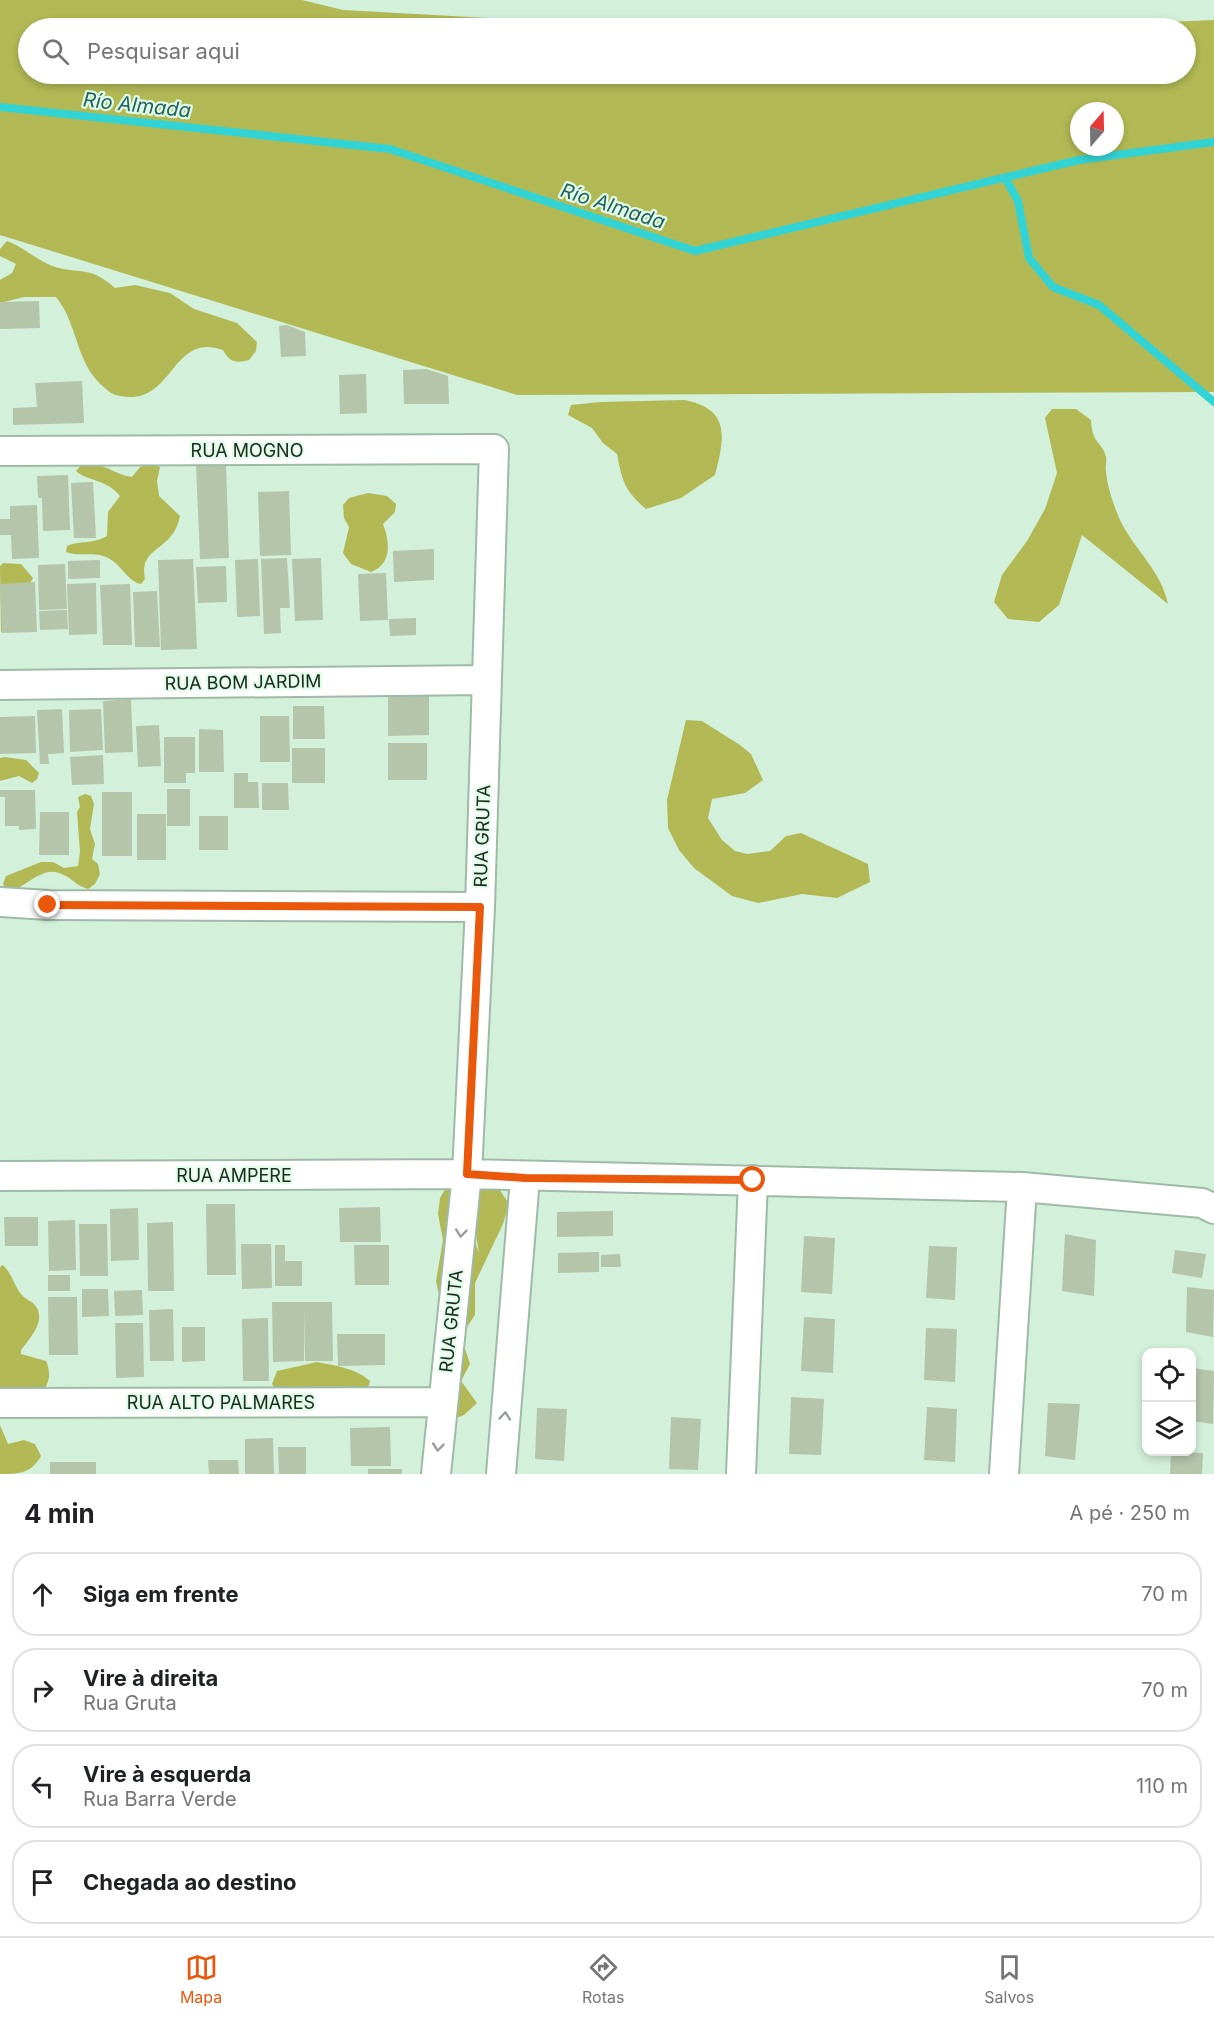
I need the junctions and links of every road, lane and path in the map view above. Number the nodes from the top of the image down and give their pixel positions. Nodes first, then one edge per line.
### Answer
1 (494, 449) joint
2 (0, 451) edge
3 (486, 680) junction
4 (0, 684) edge
5 (0, 902) edge
6 (480, 907) junction
7 (467, 1174) junction
8 (0, 1176) edge
9 (525, 1178) junction
10 (753, 1180) junction
11 (1022, 1188) junction
12 (1214, 1209) edge
13 (442, 1402) junction
14 (0, 1403) edge
15 (436, 1474) edge
16 (501, 1474) edge
17 (741, 1474) edge
18 (1004, 1474) edge

1 - 2 street, RUA MOGNO
1 - 3 street, RUA GRUTA
3 - 4 street, RUA BOM JARDIM
3 - 6 street, RUA GRUTA
5 - 6 street
6 - 7 street, RUA GRUTA
7 - 8 street, RUA AMPERE
7 - 9 street, RUA AMPERE
7 -> 13 street, RUA GRUTA
9 - 10 street, RUA AMPERE
16 -> 9 street
10 - 11 street, RUA AMPERE
10 - 17 street
11 - 12 street, RUA AMPERE
11 - 18 street
13 - 14 street, RUA ALTO PALMARES
13 -> 15 street, RUA GRUTA

